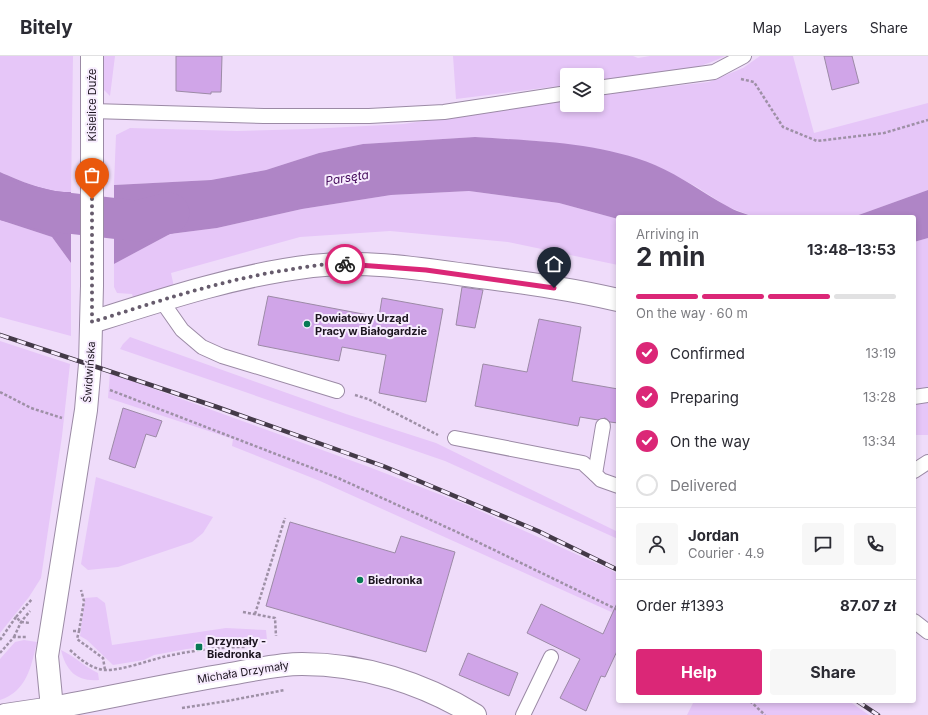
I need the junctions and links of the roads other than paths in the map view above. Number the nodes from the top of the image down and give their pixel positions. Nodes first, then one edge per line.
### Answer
1 (92, 56) edge
2 (744, 56) edge
3 (604, 87) edge
4 (560, 94) edge
5 (92, 111) junction
6 (161, 300) junction
7 (616, 300) edge
8 (92, 322) junction
9 (337, 391) road end
10 (928, 395) edge
11 (916, 398) edge
12 (603, 426) dead end
13 (455, 438) road end
14 (928, 462) edge
15 (916, 470) edge
16 (595, 474) junction
17 (616, 485) edge
18 (916, 623) edge
19 (928, 632) edge
20 (551, 657) dead end
21 (51, 712) edge
22 (5, 715) edge
23 (475, 715) edge
24 (523, 715) edge

1 - 5 street, Kisielice Duże
2 - 3 lane
4 - 5 lane
5 - 8 street, Kisielice Duże
6 - 7 street
6 - 8 street
6 - 9 lane
8 - 21 street, Świdwińska
10 - 11 lane
12 - 16 lane
13 - 16 lane
14 - 15 lane
16 - 17 lane
18 - 19 lane
20 - 24 lane
21 - 22 street, Michała Drzymały
21 - 23 street, Michała Drzymały

